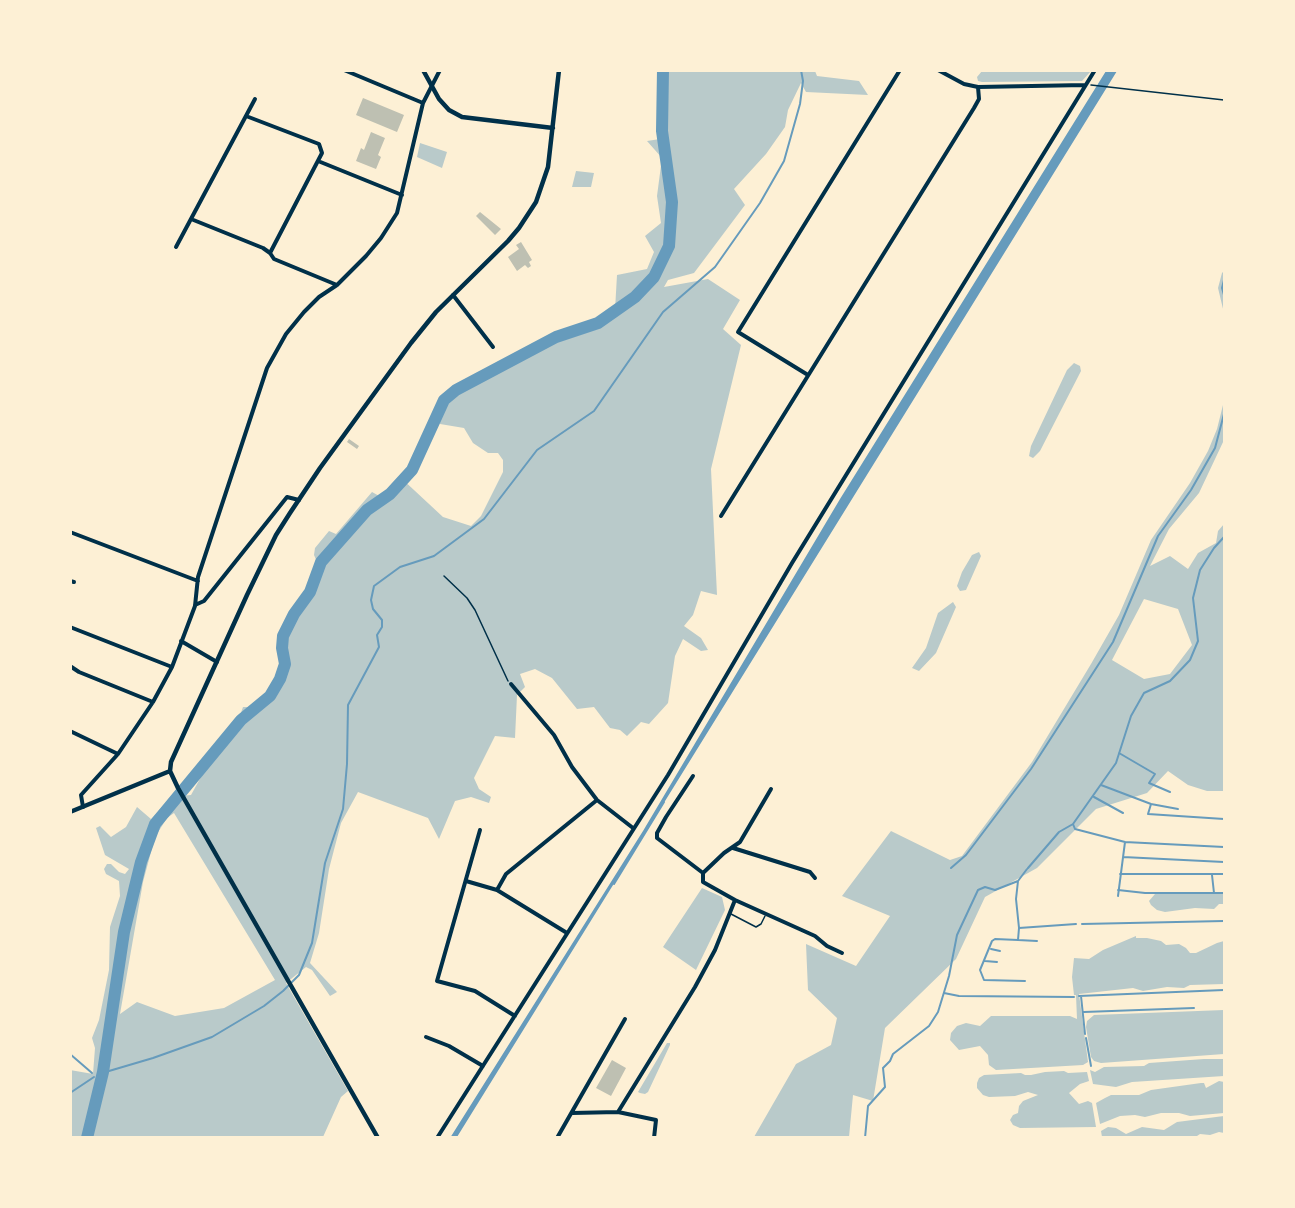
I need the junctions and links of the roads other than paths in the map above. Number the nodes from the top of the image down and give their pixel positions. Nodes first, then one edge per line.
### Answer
1 (344, 70) edge
2 (423, 70) edge
3 (440, 70) edge
4 (559, 70) edge
5 (900, 70) edge
6 (938, 70) edge
7 (1095, 70) edge
8 (1084, 85) junction
9 (431, 87) junction
10 (978, 87) junction
11 (255, 99) dead end
12 (423, 103) junction
13 (246, 116) junction
14 (553, 128) junction
15 (318, 161) junction
16 (402, 195) junction
17 (191, 219) junction
18 (176, 247) dead end
19 (270, 253) junction
20 (337, 285) junction
21 (453, 295) junction
22 (493, 347) dead end
23 (808, 375) junction
24 (299, 500) junction
25 (721, 516) dead end
26 (70, 532) edge
27 (198, 581) junction
28 (195, 606) junction
29 (70, 627) edge
30 (181, 641) junction
31 (217, 662) junction
32 (70, 666) edge
33 (172, 667) junction
34 (511, 684) road end
35 (153, 702) junction
36 (70, 731) edge
37 (118, 754) junction
38 (170, 771) junction
39 (693, 776) dead end
40 (771, 789) dead end
41 (597, 800) junction
42 (82, 807) junction
43 (70, 812) edge
44 (633, 828) junction
45 (480, 830) dead end
46 (733, 848) junction
47 (703, 873) junction
48 (815, 878) dead end
49 (466, 881) junction
50 (497, 890) junction
51 (735, 900) junction
52 (730, 914) junction
53 (766, 915) junction
54 (567, 933) junction
55 (842, 953) dead end
56 (515, 1016) junction
57 (626, 1019) dead end
58 (426, 1037) dead end
59 (483, 1066) junction
60 (618, 1112) junction
61 (572, 1113) junction
62 (378, 1137) edge
63 (437, 1137) edge
64 (557, 1137) edge
65 (654, 1137) edge

1 - 12 street
2 - 9 main road
3 - 9 street
4 - 14 main road
5 - 23 street
6 - 10 street
7 - 8 street
8 - 10 street
8 - 44 street
9 - 12 street
9 - 14 main road
10 - 23 street
11 - 13 street
12 - 16 street
13 - 15 street
13 - 17 street
14 - 21 main road
15 - 16 street
15 - 19 street
16 - 20 street
17 - 18 street
17 - 19 street
19 - 20 street
20 - 27 street
21 - 22 street
21 - 24 main road
23 - 25 street
24 - 28 street
24 - 31 main road
26 - 27 street
27 - 28 street
28 - 30 street
29 - 33 street
30 - 31 street
30 - 33 street
31 - 38 main road
32 - 35 street
33 - 35 street
34 - 41 street
35 - 37 street
36 - 37 street
37 - 42 street
38 - 42 main road
38 - 62 main road
39 - 47 street
40 - 46 street
41 - 44 street
41 - 50 street
42 - 43 main road
44 - 54 street
45 - 49 street
46 - 47 street
46 - 48 street
47 - 51 street
49 - 50 street
49 - 56 street
50 - 54 street
51 - 52 street
51 - 53 street
52 - 53 lane
52 - 60 street
53 - 55 street
54 - 56 street
56 - 59 street
57 - 61 street
58 - 59 street
59 - 63 street
60 - 61 street
60 - 65 street
61 - 64 street

